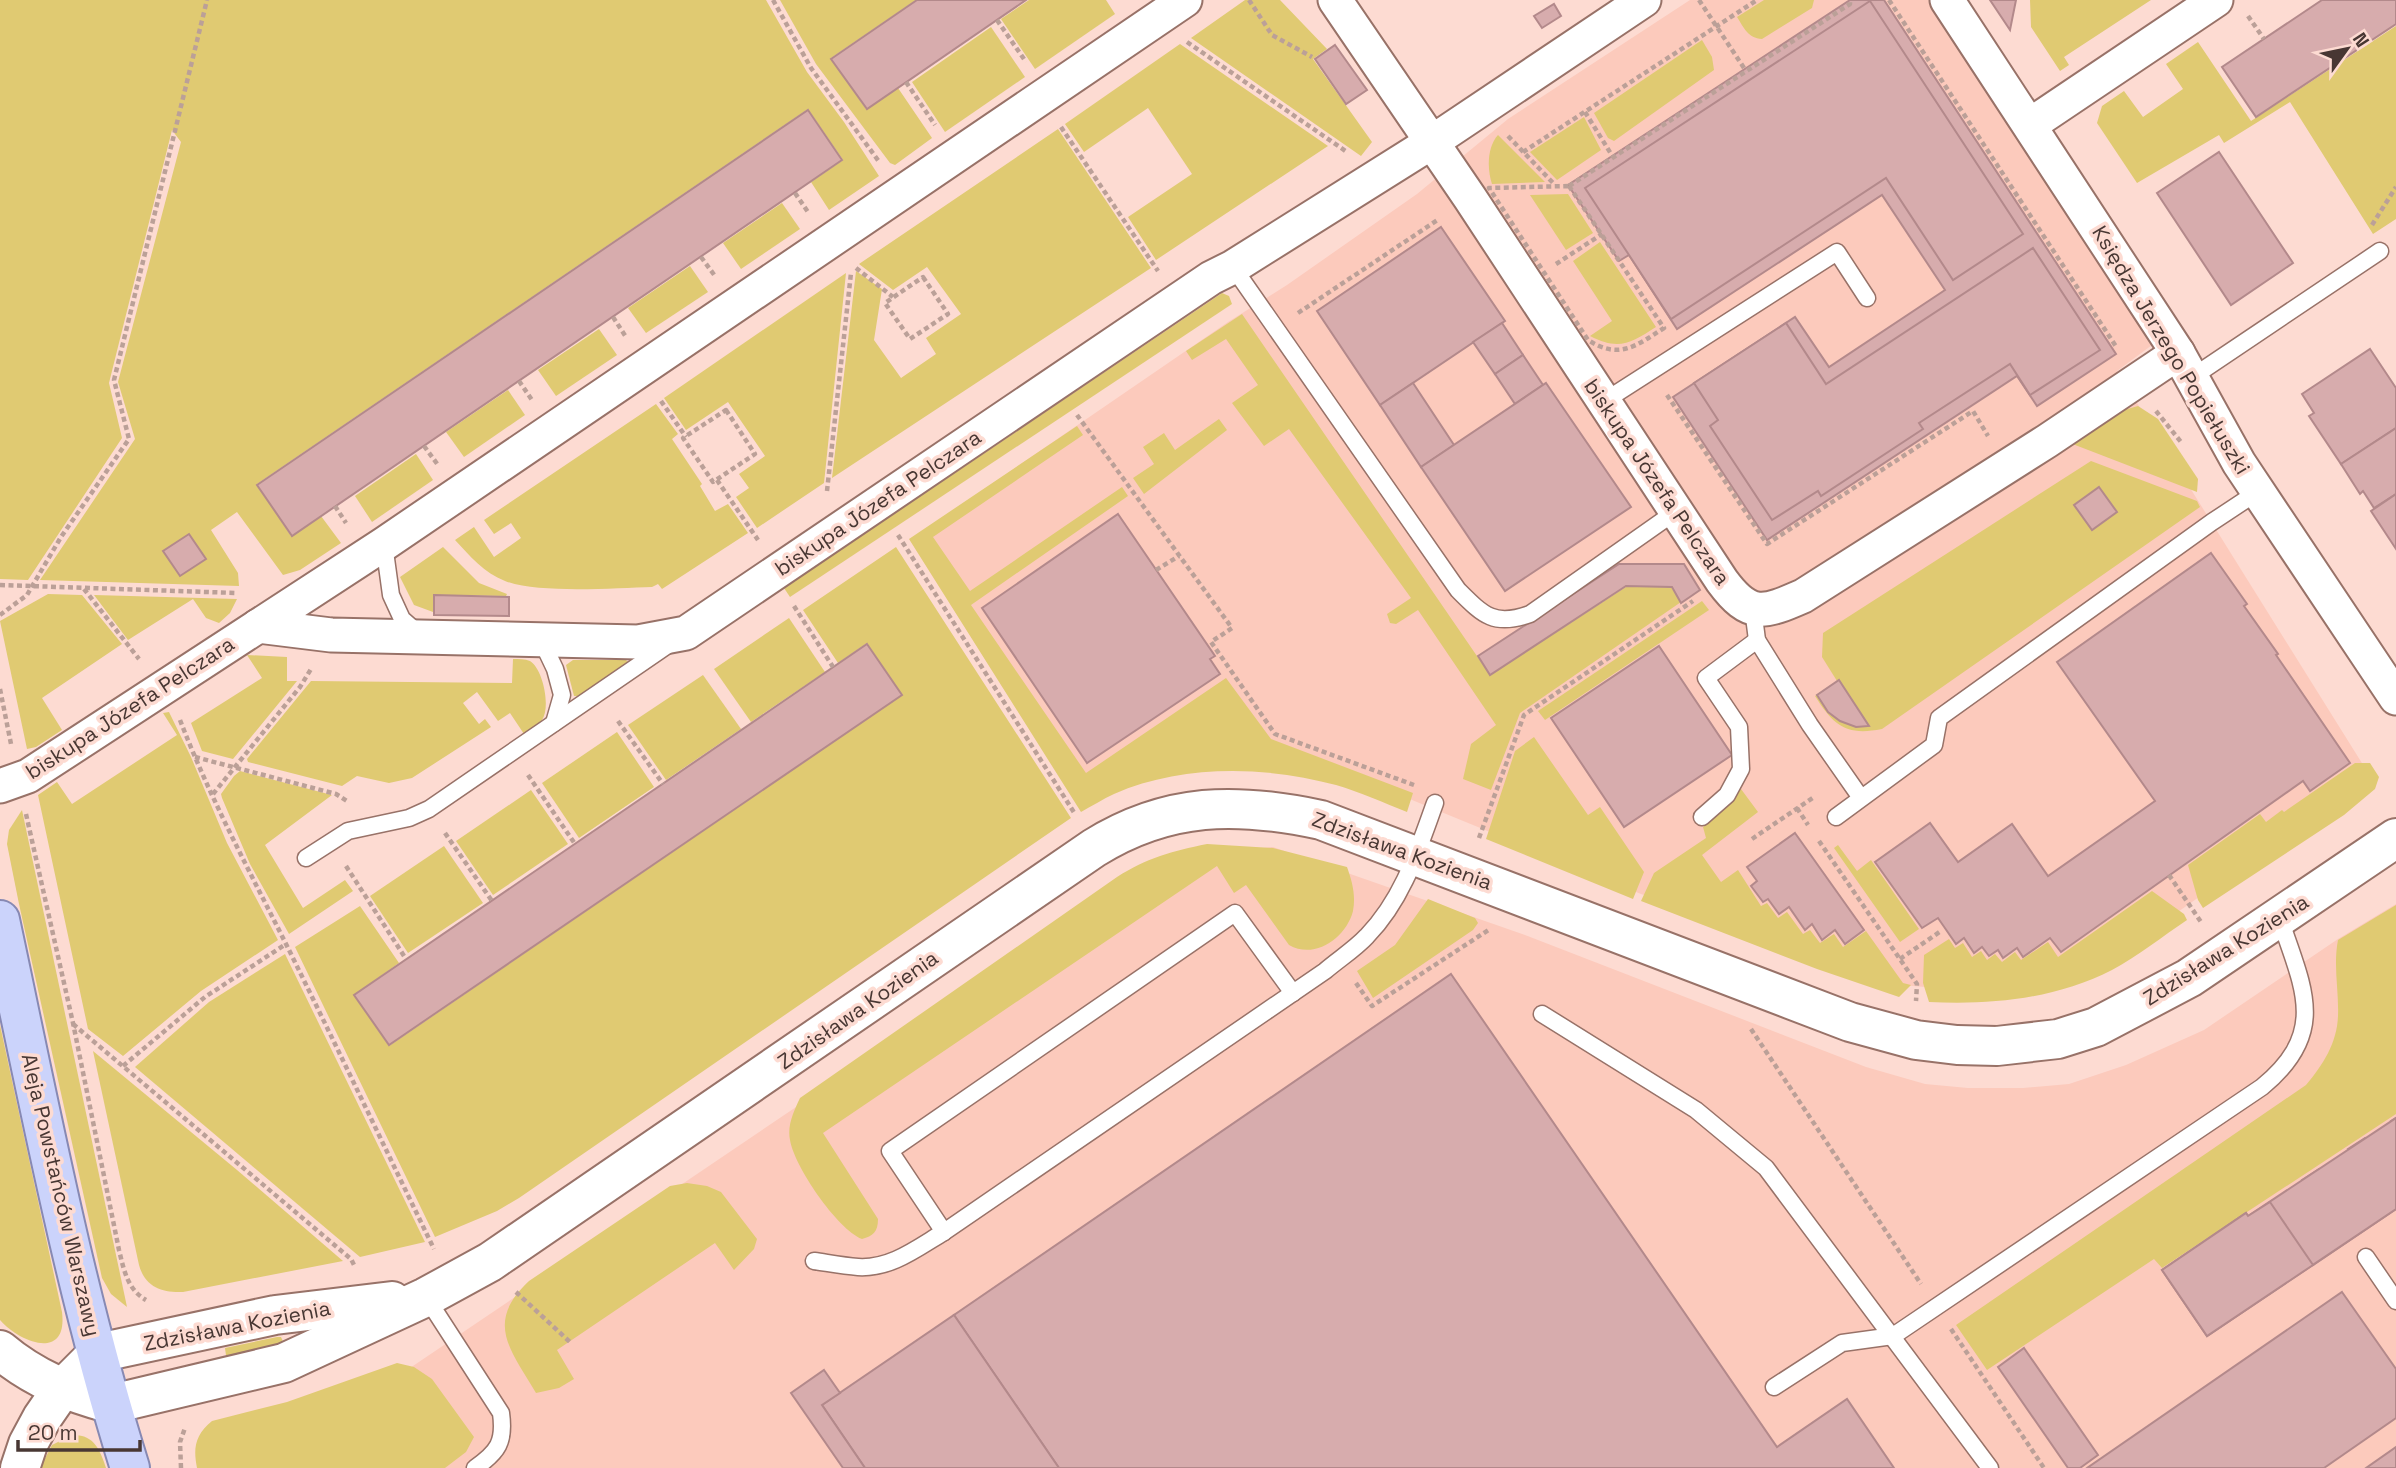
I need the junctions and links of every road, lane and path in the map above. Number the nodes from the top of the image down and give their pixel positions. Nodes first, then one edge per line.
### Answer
1 (207, 0) edge
2 (773, 0) edge
3 (1185, 0) edge
4 (1249, 0) edge
5 (1335, 0) edge
6 (1644, 0) edge
7 (1699, 0) edge
8 (1757, 0) edge
9 (1850, 0) edge
10 (1889, 0) edge
11 (1947, 0) edge
12 (2229, 3) edge
13 (997, 20) dead end
14 (1153, 22) junction
15 (1717, 26) junction
16 (2263, 39) dead end
17 (1312, 57) dead end
18 (1028, 65) dead end
19 (1746, 71) junction
20 (906, 82) dead end
21 (1042, 97) junction
22 (1585, 112) junction
23 (2030, 125) junction
24 (937, 127) dead end
25 (1501, 129) dead end
26 (1432, 142) junction
27 (1523, 152) junction
28 (1613, 157) junction
29 (1374, 179) junction
30 (1556, 186) junction
31 (1569, 186) junction
32 (1481, 188) junction
33 (900, 193) junction
34 (1602, 234) junction
35 (2380, 251) dead end
36 (1233, 267) junction
37 (1535, 278) junction
38 (893, 297) junction
39 (1253, 297) junction
40 (1867, 298) dead end
41 (1178, 301) junction
42 (2185, 366) junction
43 (1651, 371) junction
44 (2132, 383) junction
45 (1603, 402) junction
46 (1077, 415) dead end
47 (2183, 444) dead end
48 (2006, 467) junction
49 (717, 480) junction
50 (2259, 492) junction
51 (1675, 512) junction
52 (897, 534) dead end
53 (826, 537) junction
54 (384, 544) junction
55 (1179, 555) junction
56 (1156, 570) dead end
57 (776, 572) junction
58 (1722, 581) junction
59 (0, 585) edge
60 (31, 587) junction
61 (83, 589) junction
62 (0, 615) edge
63 (1755, 624) junction
64 (258, 626) junction
65 (686, 633) junction
66 (331, 635) junction
67 (423, 637) junction
68 (530, 639) junction
69 (833, 667) dead end
70 (164, 687) junction
71 (0, 689) edge
72 (2396, 698) edge
73 (618, 721) dead end
74 (554, 723) junction
75 (513, 752) junction
76 (194, 757) junction
77 (234, 766) junction
78 (9, 783) edge
79 (663, 784) dead end
80 (1424, 789) dead end
81 (213, 794) junction
82 (1861, 799) junction
83 (1435, 803) dead end
84 (1797, 808) junction
85 (429, 809) junction
86 (1702, 817) dead end
87 (1836, 817) joint
88 (1804, 819) dead end
89 (383, 825) junction
90 (1083, 826) dead end
91 (1815, 836) dead end
92 (2396, 838) edge
93 (1752, 839) dead end
94 (330, 842) junction
95 (575, 844) dead end
96 (1476, 848) dead end
97 (1416, 854) junction
98 (306, 858) dead end
99 (2169, 875) dead end
100 (492, 901) dead end
101 (2280, 919) junction
102 (0, 920) edge
103 (2201, 922) dead end
104 (1495, 926) dead end
105 (1941, 931) dead end
106 (286, 944) junction
107 (406, 959) dead end
108 (1339, 959) junction
109 (1900, 959) junction
110 (1293, 993) junction
111 (1915, 1009) dead end
112 (1542, 1014) dead end
113 (73, 1023) junction
114 (1751, 1029) dead end
115 (123, 1066) junction
116 (944, 1232) junction
117 (434, 1249) dead end
118 (2366, 1257) dead end
119 (814, 1261) dead end
120 (357, 1269) dead end
121 (510, 1286) dead end
122 (426, 1297) junction
123 (2396, 1301) edge
124 (1937, 1307) junction
125 (1894, 1336) junction
126 (172, 1337) junction
127 (571, 1343) dead end
128 (0, 1350) edge
129 (98, 1353) junction
130 (183, 1387) junction
131 (1774, 1387) dead end
132 (62, 1389) junction
133 (111, 1404) junction
134 (20, 1468) edge
135 (130, 1468) edge
136 (181, 1468) edge
137 (475, 1468) edge
138 (1990, 1468) edge
139 (2044, 1468) edge

1 - 60 path
2 - 33 path
3 - 14 street, biskupa Józefa Pelczara
4 - 17 path
5 - 26 street, biskupa Józefa Pelczara
6 - 26 street, biskupa Józefa Pelczara
7 - 15 path
8 - 15 path
9 - 19 path
10 - 44 path
11 - 23 street, Księdza Jerzego Popiełuszki
12 - 16 path
12 - 23 street
13 - 18 path
14 - 21 street, biskupa Józefa Pelczara
14 - 29 path
15 - 19 path
15 - 22 path
19 - 28 path
20 - 24 path
21 - 33 street, biskupa Józefa Pelczara
21 - 41 path
22 - 27 path
22 - 28 path
23 - 42 street, Księdza Jerzego Popiełuszki
25 - 27 path
26 - 29 street, biskupa Józefa Pelczara
26 - 32 street, biskupa Józefa Pelczara
27 - 30 path
28 - 31 path
29 - 36 street, biskupa Józefa Pelczara
30 - 31 path
30 - 32 path
31 - 34 path
32 - 37 street, biskupa Józefa Pelczara
32 - 37 path
32 - 39 path
33 - 54 street, biskupa Józefa Pelczara
34 - 37 path
34 - 37 path
35 - 42 lane
36 - 39 lane
36 - 41 street, biskupa Józefa Pelczara
37 - 45 street, biskupa Józefa Pelczara
38 - 38 path
38 - 53 path
39 - 51 lane
40 - 43 lane
41 - 53 street, biskupa Józefa Pelczara
42 - 44 street
42 - 50 street, Księdza Jerzego Popiełuszki
43 - 45 lane
43 - 48 path
44 - 47 path
44 - 48 street
45 - 51 street, biskupa Józefa Pelczara
46 - 55 path
48 - 63 street
49 - 49 path
49 - 57 path
50 - 72 street, Księdza Jerzego Popiełuszki
50 - 82 lane
51 - 58 street, biskupa Józefa Pelczara
52 - 90 path
53 - 57 street, biskupa Józefa Pelczara
54 - 64 street, biskupa Józefa Pelczara
54 - 67 lane
55 - 56 path
55 - 80 path
57 - 65 street, biskupa Józefa Pelczara
57 - 69 path
58 - 63 street, biskupa Józefa Pelczara
58 - 96 path
59 - 60 path
60 - 61 path
60 - 62 path
61 - 64 path
61 - 70 path
63 - 82 lane
63 - 86 lane
64 - 66 street, biskupa Józefa Pelczara
64 - 70 street, biskupa Józefa Pelczara
65 - 68 street, biskupa Józefa Pelczara
65 - 74 lane
66 - 67 street, biskupa Józefa Pelczara
66 - 77 path
67 - 68 street, biskupa Józefa Pelczara
68 - 74 lane
70 - 76 path
70 - 78 street, biskupa Józefa Pelczara
71 - 78 path
73 - 79 path
74 - 75 lane
75 - 85 lane
75 - 95 path
76 - 77 path
76 - 81 path
77 - 81 path
77 - 89 path
78 - 113 path
81 - 106 path
82 - 87 lane
83 - 97 lane
84 - 87 path
84 - 88 path
84 - 93 path
85 - 89 lane
85 - 100 path
89 - 94 lane
91 - 109 path
92 - 101 street, Zdzisława Kozienia
94 - 98 lane
94 - 107 path
97 - 101 street, Zdzisława Kozienia
97 - 108 lane
97 - 122 street, Zdzisława Kozienia
99 - 103 path
101 - 124 lane
102 - 129 main road, Aleja Powstańców Warszawy
104 - 108 path
105 - 109 path
106 - 115 path
106 - 117 path
108 - 110 lane
109 - 111 path
110 - 116 lane
110 - 116 lane
112 - 125 lane
113 - 115 path
113 - 126 path
114 - 124 path
115 - 120 path
116 - 119 lane
118 - 123 lane
121 - 127 path
122 - 126 street, Zdzisława Kozienia
122 - 130 street, Zdzisława Kozienia
122 - 137 lane
124 - 125 lane
124 - 139 path
125 - 131 lane
125 - 138 lane
126 - 129 street, Zdzisława Kozienia
128 - 132 street
129 - 132 street
129 - 133 main road, Aleja Powstańców Warszawy
130 - 133 street, Zdzisława Kozienia
130 - 136 path
132 - 133 street
132 - 134 street
133 - 135 main road, Aleja Powstańców Warszawy

